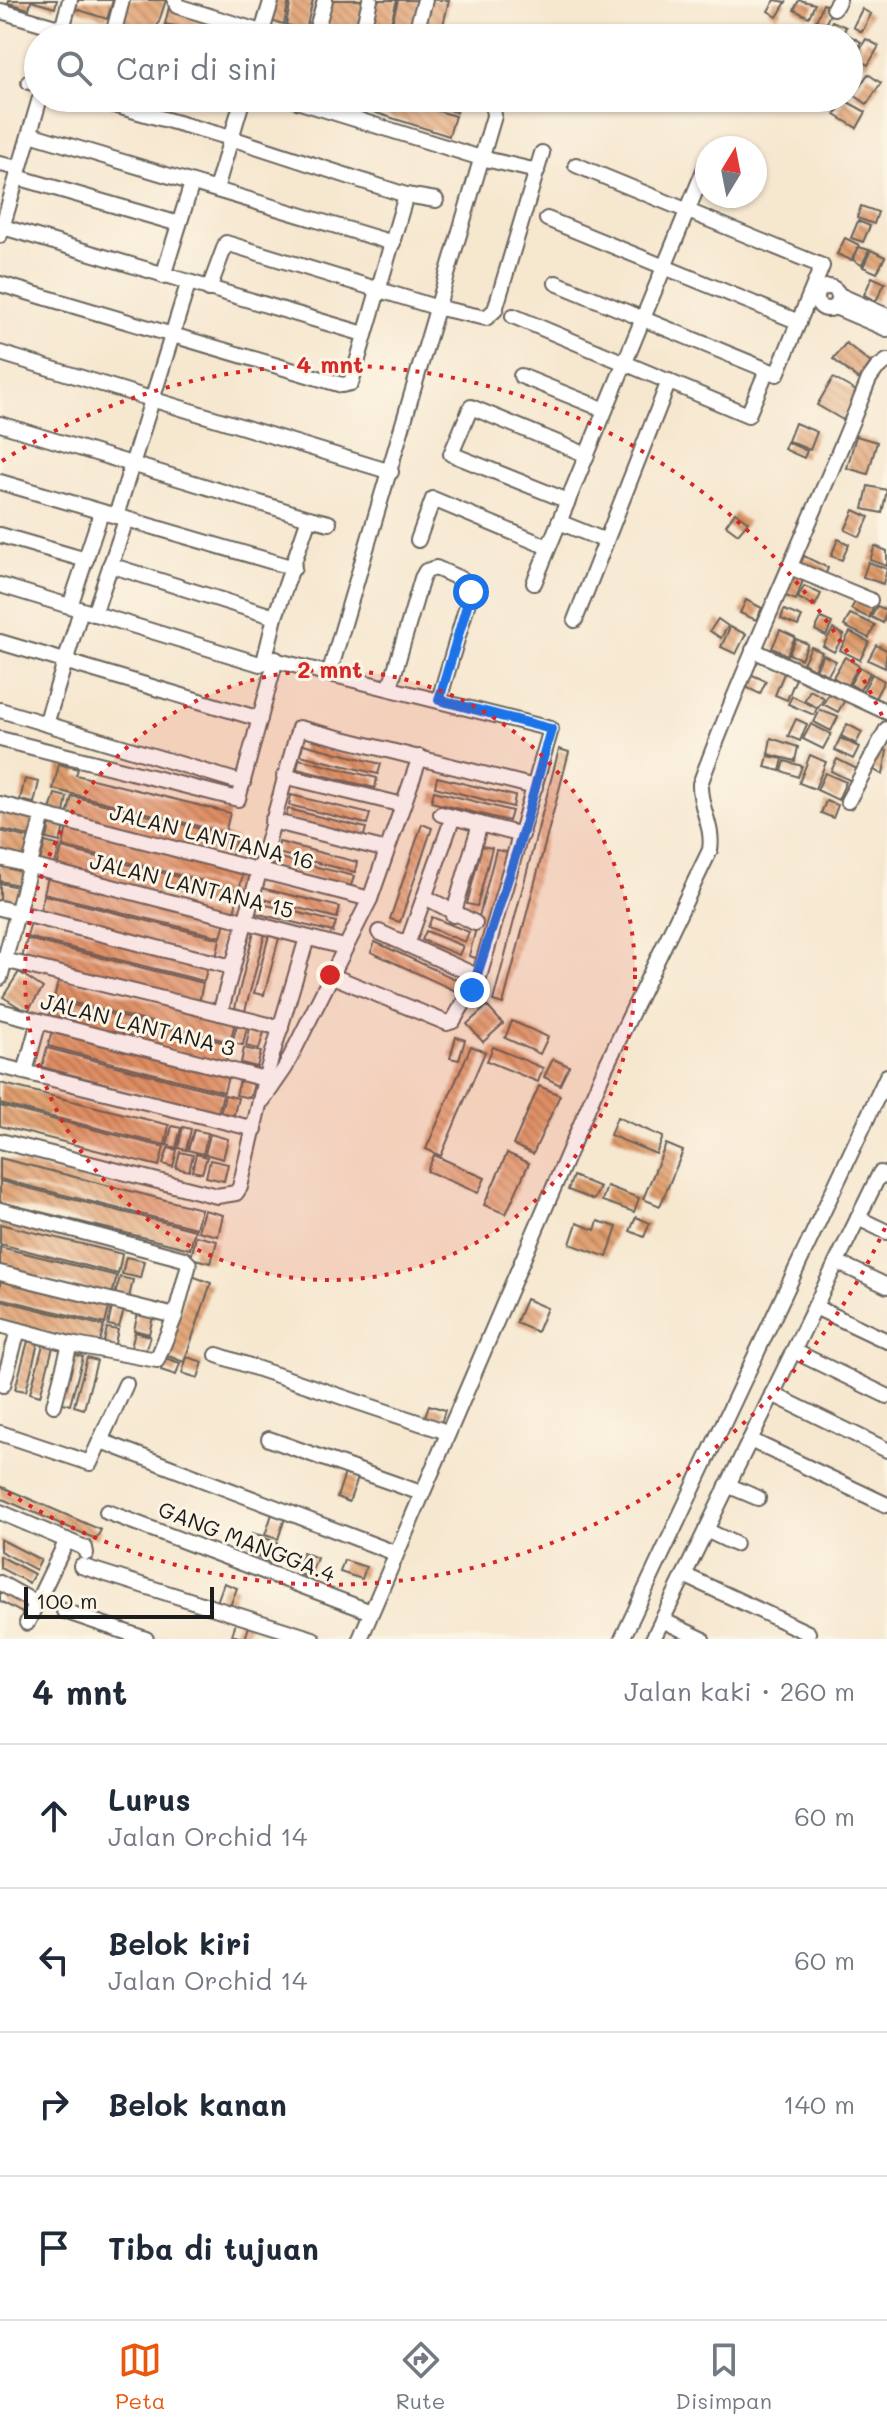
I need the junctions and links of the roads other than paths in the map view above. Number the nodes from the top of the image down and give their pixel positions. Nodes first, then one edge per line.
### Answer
1 (4, 0) edge
2 (70, 0) edge
3 (122, 0) edge
4 (175, 0) edge
5 (325, 0) edge
6 (370, 0) edge
7 (425, 0) edge
8 (270, 1) edge
9 (0, 12) edge
10 (44, 24) edge
11 (63, 24) edge
12 (116, 24) edge
13 (227, 24) edge
14 (263, 24) edge
15 (318, 24) edge
16 (364, 24) edge
17 (418, 24) edge
18 (36, 112) edge
19 (139, 112) edge
20 (239, 112) edge
21 (332, 112) edge
22 (494, 112) edge
23 (30, 134) junction
24 (231, 138) junction
25 (542, 153) dead end
26 (481, 158) junction
27 (0, 164) edge
28 (576, 165) dead end
29 (537, 171) junction
30 (12, 177) edge
31 (192, 183) junction
32 (216, 189) junction
33 (695, 192) edge
34 (406, 195) junction
35 (436, 200) dead end
36 (687, 211) junction
37 (547, 219) dead end
38 (179, 224) junction
39 (1, 231) edge
40 (393, 243) junction
41 (664, 267) junction
42 (163, 276) junction
43 (821, 282) junction
44 (556, 283) dead end
45 (0, 284) edge
46 (188, 284) junction
47 (380, 288) junction
48 (209, 289) junction
49 (837, 301) junction
50 (812, 302) junction
51 (435, 307) junction
52 (513, 316) dead end
53 (887, 316) edge
54 (642, 319) junction
55 (799, 322) junction
56 (887, 329) edge
57 (172, 333) junction
58 (364, 334) junction
59 (0, 353) edge
60 (887, 361) edge
61 (625, 362) junction
62 (767, 370) junction
63 (521, 376) dead end
64 (669, 381) junction
65 (152, 401) junction
66 (605, 410) junction
67 (0, 424) edge
68 (587, 455) junction
69 (131, 466) junction
70 (391, 472) junction
71 (0, 482) edge
72 (568, 501) junction
73 (115, 516) junction
74 (309, 518) junction
75 (559, 522) junction
76 (329, 523) dead end
77 (0, 535) edge
78 (418, 540) dead end
79 (606, 541) junction
80 (548, 547) junction
81 (86, 560) junction
82 (110, 565) junction
83 (790, 567) junction
84 (294, 568) junction
85 (534, 583) dead end
86 (0, 585) edge
87 (870, 600) dead end
88 (82, 610) junction
89 (275, 617) junction
90 (575, 620) dead end
91 (0, 642) edge
92 (753, 650) junction
93 (271, 658) junction
94 (66, 662) junction
95 (330, 671) junction
96 (390, 687) junction
97 (439, 700) junction
98 (0, 710) edge
99 (887, 712) edge
100 (260, 719) junction
101 (46, 724) junction
102 (887, 729) edge
103 (0, 739) edge
104 (420, 757) junction
105 (284, 776) junction
106 (243, 783) junction
107 (535, 787) junction
108 (848, 801) dead end
109 (0, 804) edge
110 (403, 805) junction
111 (43, 815) junction
112 (272, 821) junction
113 (480, 824) junction
114 (522, 835) junction
115 (387, 850) junction
116 (0, 858) edge
117 (30, 866) junction
118 (258, 870) junction
119 (425, 897) junction
120 (370, 899) junction
121 (0, 908) edge
122 (17, 913) junction
123 (453, 915) junction
124 (245, 922) junction
125 (475, 923) dead end
126 (379, 932) dead end
127 (307, 938) junction
128 (407, 945) junction
129 (344, 947) junction
130 (2, 960) edge
131 (232, 967) junction
132 (330, 975) junction
133 (479, 977) junction
134 (0, 978) edge
135 (0, 1011) edge
136 (220, 1013) junction
137 (39, 1021) junction
138 (281, 1028) junction
139 (0, 1066) edge
140 (25, 1072) junction
141 (887, 1076) edge
142 (265, 1079) junction
143 (261, 1104) junction
144 (255, 1129) junction
145 (0, 1141) edge
146 (887, 1176) edge
147 (0, 1210) edge
148 (858, 1218) junction
149 (887, 1232) edge
150 (837, 1262) junction
151 (0, 1273) edge
152 (887, 1286) edge
153 (815, 1307) junction
154 (175, 1316) junction
155 (0, 1325) edge
156 (18, 1330) junction
157 (887, 1341) edge
158 (70, 1344) junction
159 (794, 1351) junction
160 (217, 1355) dead end
161 (126, 1384) dead end
162 (3, 1385) dead end
163 (772, 1394) junction
164 (887, 1396) edge
165 (54, 1405) dead end
166 (447, 1432) junction
167 (0, 1433) edge
168 (269, 1439) dead end
169 (750, 1440) junction
170 (101, 1441) junction
171 (887, 1450) edge
172 (727, 1485) junction
173 (421, 1493) junction
174 (758, 1498) dead end
175 (887, 1505) edge
176 (0, 1512) edge
177 (107, 1512) dead end
178 (706, 1530) junction
179 (67, 1540) junction
180 (735, 1544) dead end
181 (395, 1553) junction
182 (684, 1575) junction
183 (0, 1583) edge
184 (36, 1603) junction
185 (64, 1611) dead end
186 (371, 1612) junction
187 (662, 1620) junction
188 (27, 1623) dead end
189 (265, 1632) edge
190 (808, 1633) dead end
191 (146, 1639) edge
192 (313, 1639) edge
193 (360, 1639) edge
194 (622, 1639) edge
195 (653, 1639) edge
196 (702, 1639) edge

1 - 9 street
2 - 11 street
3 - 12 street
4 - 13 street
5 - 15 street
6 - 16 street
7 - 17 street
8 - 14 street
9 - 10 street
18 - 23 street
19 - 24 street
20 - 24 street
21 - 26 street
22 - 26 street
23 - 30 street
23 - 31 street
24 - 32 street
24 - 34 street
25 - 29 street
26 - 29 street
26 - 51 street
27 - 30 street
28 - 36 street
29 - 51 street
30 - 38 street
30 - 39 street
31 - 32 street
31 - 38 street
32 - 40 street
33 - 36 street
34 - 35 street
34 - 40 street
36 - 41 street
36 - 43 street
37 - 41 street
38 - 42 street
39 - 42 street
40 - 47 street
41 - 54 street
41 - 55 street
42 - 46 street
43 - 49 street
43 - 50 street
44 - 54 street
45 - 57 street
46 - 48 street
46 - 57 street
47 - 48 street
47 - 51 street
47 - 58 street
48 - 58 street
49 - 50 street
49 - 53 street
49 - 56 street
50 - 55 street
51 - 70 street
52 - 61 street
54 - 61 street
54 - 62 street
55 - 62 street
57 - 58 street
57 - 65 street
59 - 65 street
60 - 83 street
61 - 64 street
61 - 66 street
62 - 64 street
63 - 66 street
64 - 79 street
65 - 69 street
65 - 70 street
66 - 68 street
67 - 69 street
68 - 72 street
68 - 72 street
69 - 73 street
69 - 74 street
70 - 95 street
71 - 73 street
72 - 75 street
73 - 81 street
73 - 82 street
73 - 84 street
74 - 76 street
74 - 84 street
75 - 79 street
75 - 80 street
77 - 81 street
78 - 80 street
79 - 90 street
80 - 85 street
81 - 88 street
82 - 88 street
82 - 89 street
83 - 87 street
83 - 92 street
84 - 89 street
86 - 88 street
88 - 93 street
88 - 94 street
89 - 93 street
91 - 94 street
92 - 99 street
92 - 166 street
93 - 95 street
93 - 100 street
94 - 100 street
94 - 101 street
95 - 96 street
96 - 97 street
96 - 97 street
97 - 107 street
98 - 101 street
100 - 106 street
101 - 106 street
102 - 108 street
103 - 106 street
104 - 105 street
104 - 107 street
104 - 110 street
105 - 110 street
105 - 112 street
107 - 114 street
109 - 111 street, JALAN LANTANA 16
110 - 115 street
111 - 117 street
111 - 118 street, JALAN LANTANA 16
112 - 115 street
112 - 118 street
113 - 114 street
113 - 119 street
113 - 123 street
114 - 133 street
115 - 120 street
116 - 117 street, JALAN LANTANA 15
117 - 122 street
117 - 124 street, JALAN LANTANA 15
118 - 120 street, JALAN LANTANA 16
118 - 124 street
119 - 123 street
119 - 128 street
120 - 129 street
121 - 122 street
122 - 130 street
122 - 131 street
123 - 125 street
124 - 127 street, JALAN LANTANA 15
124 - 131 street
126 - 128 street
127 - 129 street, JALAN LANTANA 15
127 - 138 street
128 - 133 street
129 - 132 street
130 - 134 street
130 - 136 street
131 - 136 street
132 - 133 street
132 - 143 street
135 - 137 street, JALAN LANTANA 3
136 - 138 street
137 - 140 street
137 - 142 street, JALAN LANTANA 3
138 - 142 street
139 - 140 street
140 - 144 street
141 - 194 street
142 - 143 street
143 - 144 street
144 - 145 street
146 - 148 street
147 - 154 street
148 - 149 street
148 - 150 street
150 - 152 street
150 - 153 street
151 - 154 street
153 - 157 street
153 - 159 street
154 - 158 street
155 - 156 street
156 - 158 street
156 - 162 street
158 - 165 street
159 - 163 street
159 - 164 street
160 - 166 street
161 - 170 street
163 - 169 street
163 - 171 street
166 - 173 street
167 - 170 street
168 - 173 street
169 - 172 street
169 - 175 street
170 - 181 street
172 - 174 street
172 - 178 street
173 - 181 street
176 - 179 street
177 - 186 street, GANG MANGGA.4
178 - 180 street
178 - 182 street
179 - 184 street
179 - 189 street
181 - 186 street
182 - 187 street
182 - 190 street
183 - 184 street
184 - 188 street
185 - 191 street
186 - 193 street
187 - 195 street
187 - 196 street
189 - 192 street

